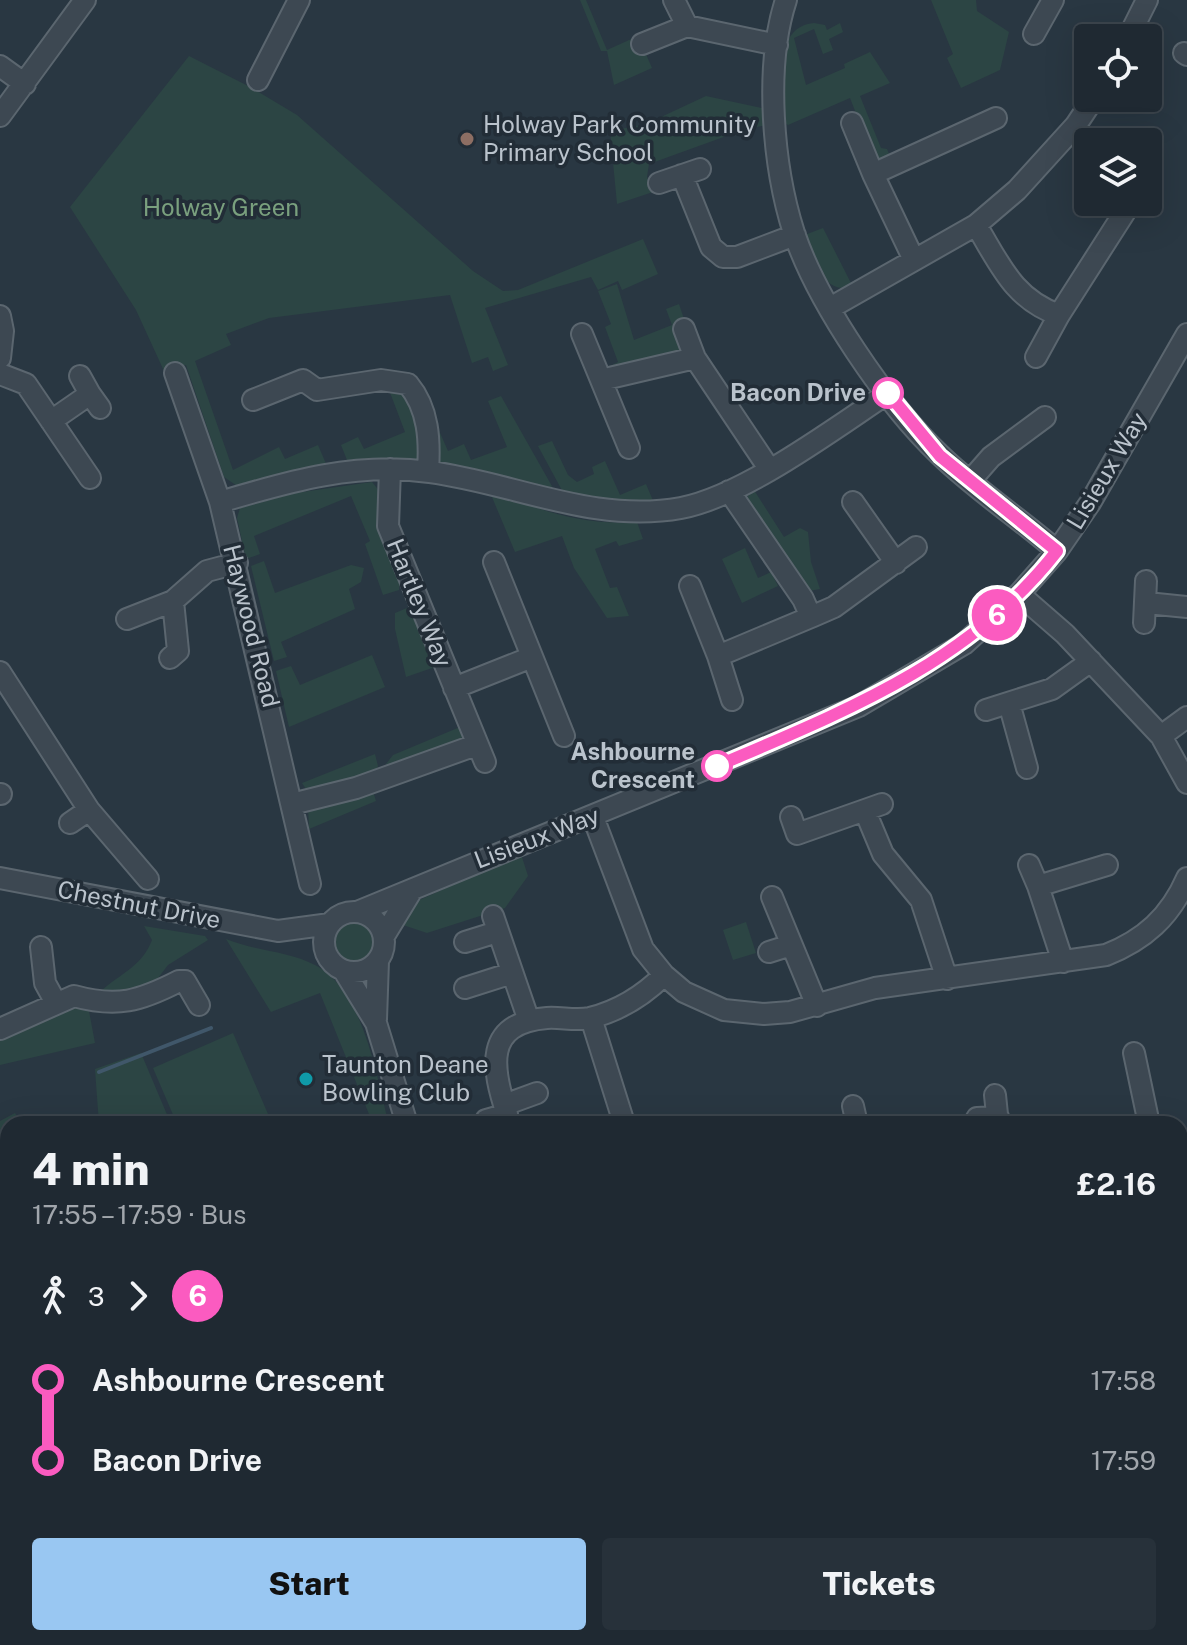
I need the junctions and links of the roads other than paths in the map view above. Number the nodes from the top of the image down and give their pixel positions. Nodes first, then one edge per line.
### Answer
1 (85, 0) edge
2 (299, 0) edge
3 (674, 0) edge
4 (786, 0) edge
5 (1053, 0) edge
6 (1147, 0) edge
7 (1135, 24) edge
8 (687, 26) junction
9 (1034, 34) dead end
10 (642, 44) dead end
11 (777, 45) junction
12 (0, 66) edge
13 (258, 80) dead end
14 (25, 84) junction
15 (1085, 112) edge
16 (0, 116) edge
17 (996, 118) dead end
18 (852, 123) dead end
19 (873, 174) junction
20 (659, 183) dead end
21 (1119, 216) edge
22 (976, 225) junction
23 (795, 235) junction
24 (914, 260) junction
25 (830, 308) junction
26 (1059, 315) junction
27 (0, 316) edge
28 (684, 329) dead end
29 (582, 334) dead end
30 (1187, 334) edge
31 (1036, 357) dead end
32 (0, 358) edge
33 (695, 358) junction
34 (1181, 359) edge
35 (419, 369) dead end
36 (175, 373) dead end
37 (0, 374) edge
38 (399, 380) junction
39 (601, 380) junction
40 (90, 393) dead end
41 (888, 393) junction
42 (253, 400) dead end
43 (1045, 417) dead end
44 (51, 421) junction
45 (629, 448) dead end
46 (390, 469) junction
47 (770, 470) junction
48 (428, 471) junction
49 (90, 478) dead end
50 (970, 481) junction
51 (729, 491) junction
52 (220, 502) junction
53 (853, 502) dead end
54 (916, 547) dead end
55 (1057, 551) junction
56 (494, 562) dead end
57 (237, 563) junction
58 (896, 563) junction
59 (1146, 581) dead end
60 (690, 586) dead end
61 (1019, 594) junction
62 (173, 601) junction
63 (1187, 607) edge
64 (135, 611) dead end
65 (811, 617) junction
66 (718, 656) junction
67 (532, 657) junction
68 (170, 658) dead end
69 (1091, 661) junction
70 (0, 672) edge
71 (454, 688) junction
72 (732, 700) dead end
73 (1009, 703) junction
74 (986, 710) dead end
75 (1187, 717) edge
76 (564, 736) dead end
77 (1161, 736) junction
78 (1027, 768) dead end
79 (1187, 783) edge
80 (292, 804) junction
81 (89, 810) junction
82 (593, 817) junction
83 (70, 823) dead end
84 (790, 830) dead end
85 (1029, 865) dead end
86 (1107, 865) dead end
87 (0, 878) edge
88 (1187, 878) edge
89 (148, 879) dead end
90 (310, 884) dead end
91 (1038, 886) junction
92 (412, 890) junction
93 (772, 897) dead end
94 (357, 912) junction
95 (330, 924) junction
96 (278, 931) junction
97 (384, 936) junction
98 (465, 942) dead end
99 (791, 945) junction
100 (41, 947) dead end
101 (769, 952) dead end
102 (378, 961) junction
103 (1063, 962) junction
104 (337, 965) junction
105 (512, 973) junction
106 (664, 975) junction
107 (947, 979) junction
108 (465, 988) dead end
109 (56, 1003) junction
110 (199, 1005) dead end
111 (817, 1006) junction
112 (591, 1018) junction
113 (529, 1021) junction
114 (376, 1023) junction
115 (0, 1029) edge
116 (1131, 1066) dead end
117 (537, 1093) dead end
118 (995, 1095) dead end
119 (504, 1105) junction
120 (405, 1116) edge
121 (500, 1116) edge
122 (620, 1116) edge
123 (992, 1116) edge
124 (1147, 1116) edge

1 - 14 street
2 - 13 street
3 - 8 street
4 - 11 street
5 - 9 street
6 - 7 street
8 - 10 street
8 - 11 street
11 - 23 street
12 - 14 street
14 - 16 street
15 - 22 street
17 - 19 street
18 - 19 street
19 - 24 street
20 - 23 street
21 - 26 street
22 - 24 street
22 - 26 street
23 - 25 street
24 - 25 street
25 - 41 street
26 - 31 street
27 - 32 street
28 - 33 street
29 - 39 street
30 - 34 street, Lisieux Way
33 - 39 street
33 - 47 street
34 - 55 street, Lisieux Way
35 - 38 street
36 - 52 street, Haywood Road
37 - 44 street
38 - 42 street
38 - 48 street
39 - 45 street
40 - 44 street
41 - 47 street
41 - 50 street
43 - 50 street
44 - 49 street
46 - 48 street
46 - 52 street
46 - 71 street, Hartley Way
47 - 51 street
48 - 51 street
50 - 55 street
51 - 65 street
52 - 57 street, Haywood Road
53 - 58 street
54 - 58 street
55 - 61 street, Lisieux Way
56 - 67 street
57 - 62 street
57 - 80 street, Haywood Road
58 - 65 street
59 - 63 street
60 - 66 street
61 - 69 street
61 - 82 street, Lisieux Way
62 - 64 street
62 - 68 street
65 - 66 street
66 - 72 street
67 - 71 street, Hartley Way
67 - 76 street
69 - 73 street
69 - 77 street
70 - 81 street
71 - 80 street, Hartley Way
73 - 74 street
73 - 78 street
75 - 77 street
77 - 79 street
80 - 90 street, Haywood Road
81 - 83 street
81 - 89 street
82 - 92 street, Lisieux Way
82 - 106 street
84 - 107 street
85 - 91 street
86 - 91 street
87 - 96 street, Chestnut Drive
88 - 103 street
91 - 103 street
92 - 94 street, Lisieux Way
92 - 97 street
93 - 99 street
94 - 95 street
94 - 97 street
95 - 96 street, Chestnut Drive
95 - 104 street
96 - 104 street, Chestnut Drive
97 - 102 street
98 - 105 street
99 - 101 street
99 - 111 street
100 - 109 street
102 - 104 street
102 - 114 street
103 - 107 street
104 - 114 street
105 - 108 street
105 - 113 street
106 - 111 street
106 - 112 street
107 - 111 street
109 - 110 street
109 - 115 street
112 - 113 street
112 - 122 street
113 - 119 street
114 - 120 street
116 - 124 street
117 - 119 street
118 - 123 street
119 - 121 street

